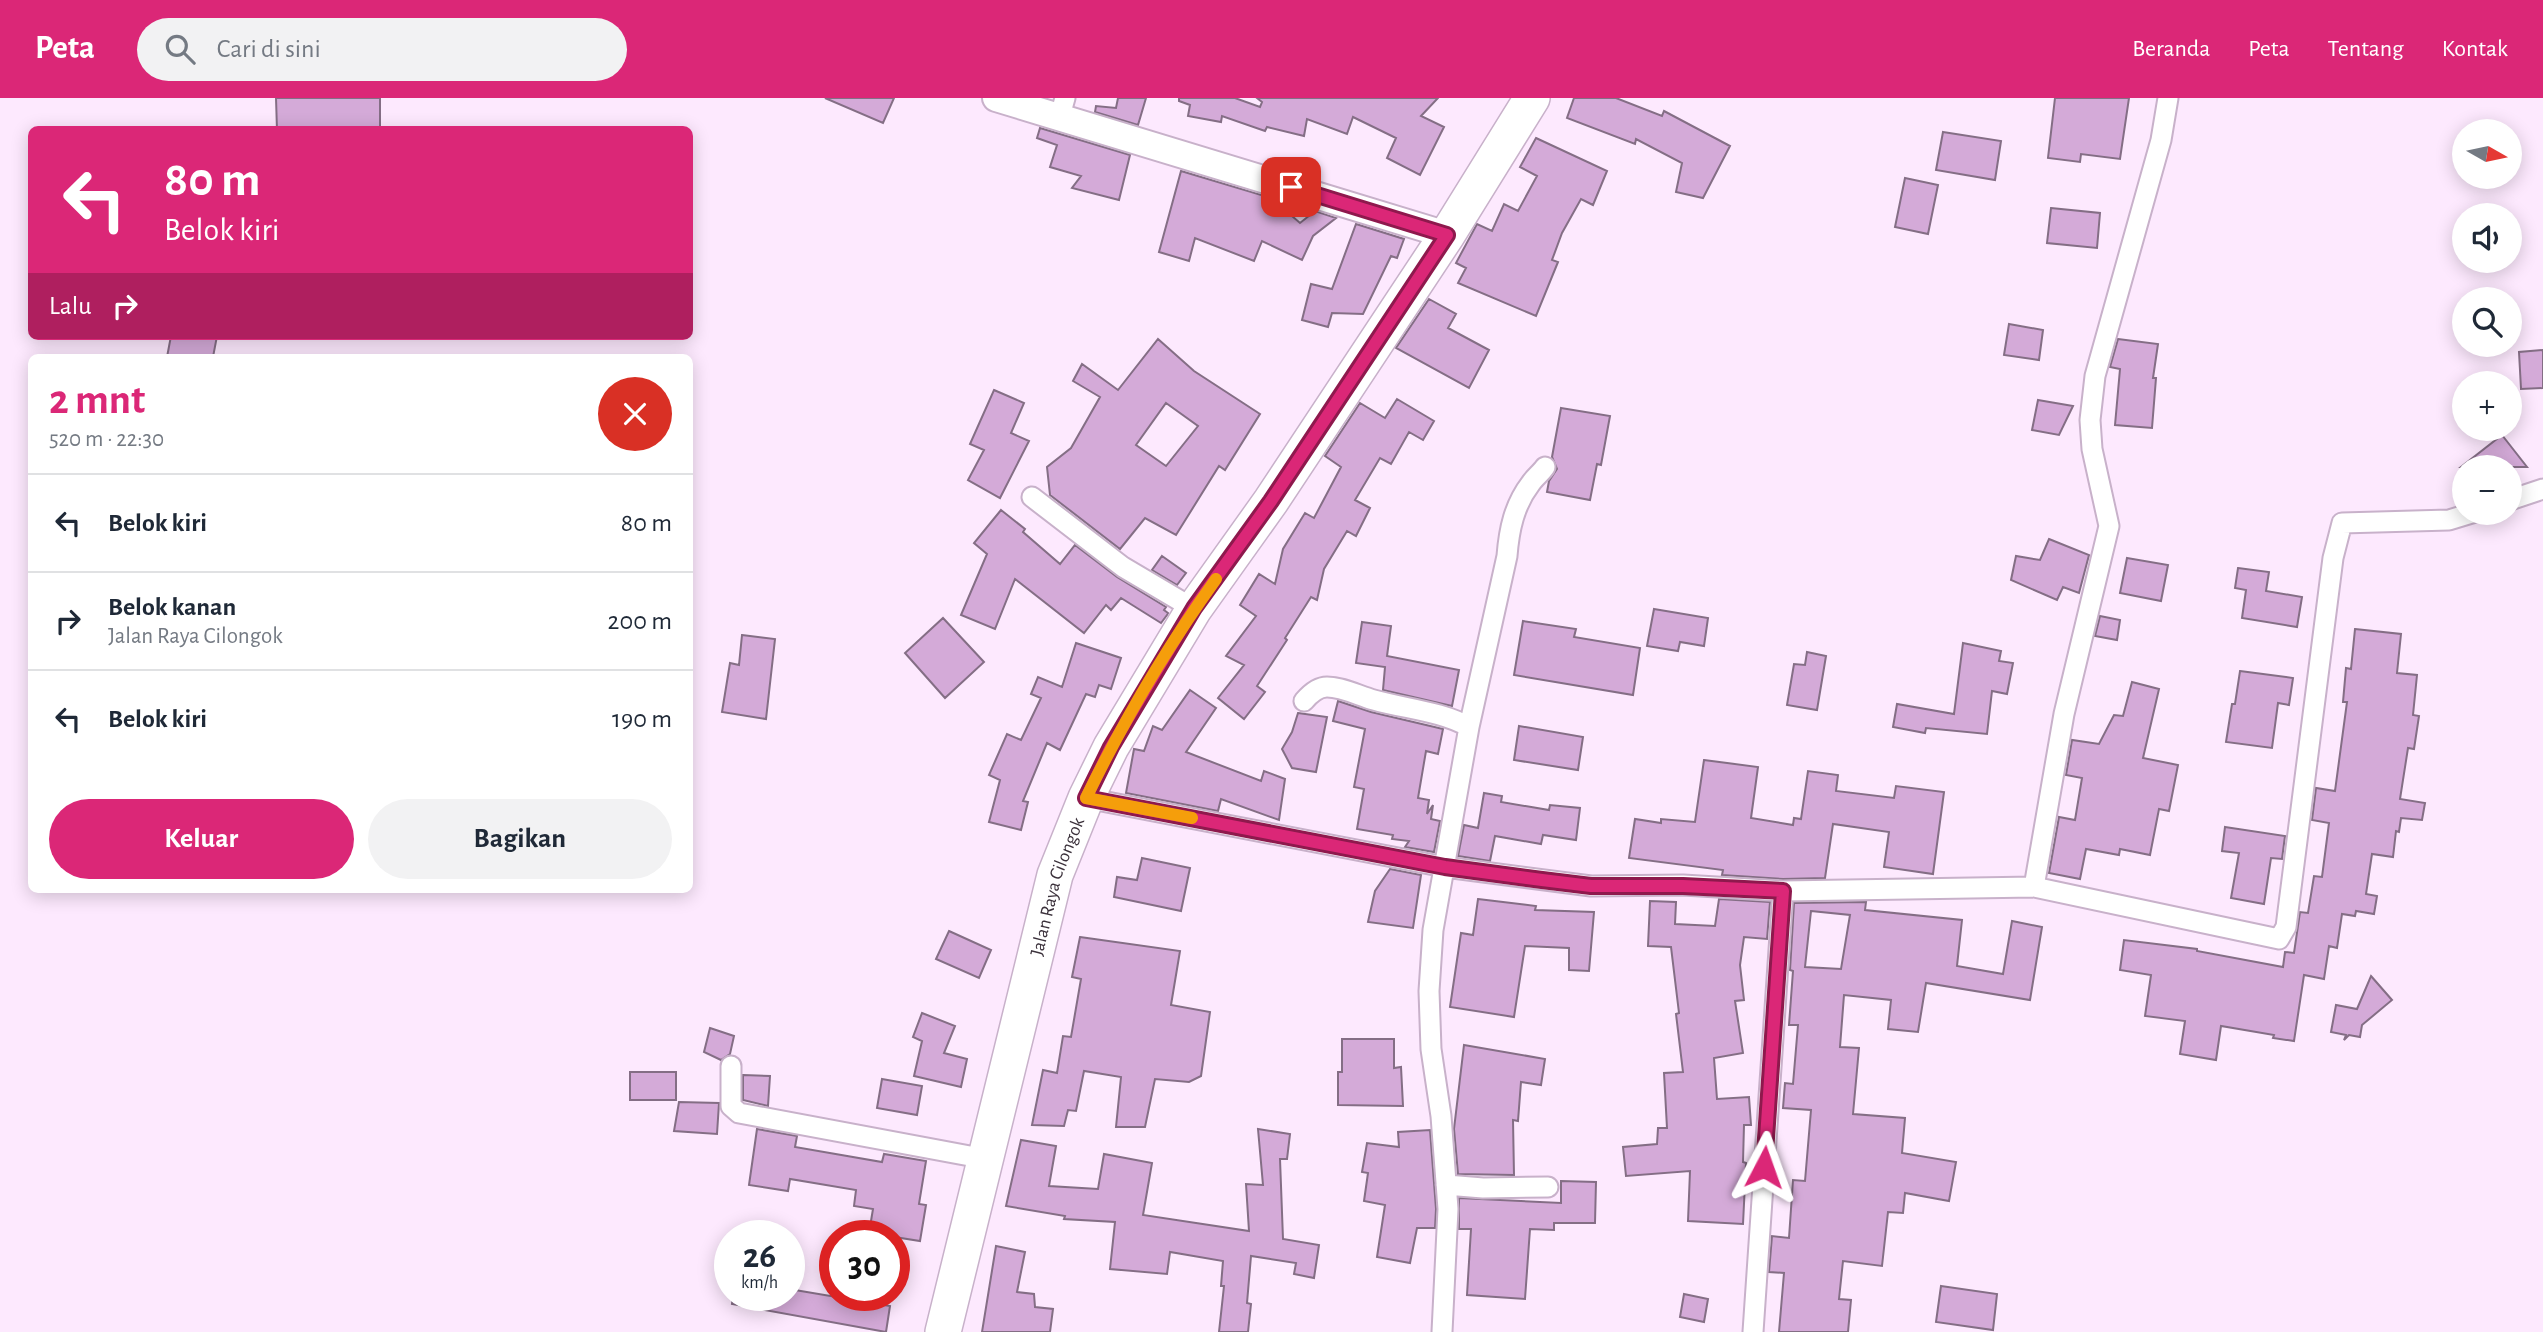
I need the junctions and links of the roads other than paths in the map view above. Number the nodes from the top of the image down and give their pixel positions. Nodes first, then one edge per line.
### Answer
1 (996, 98) edge
2 (1532, 98) edge
3 (2168, 98) edge
4 (1062, 107) edge
5 (1447, 235) junction
6 (1545, 467) dead end
7 (2543, 489) edge
8 (2522, 496) edge
9 (1032, 497) dead end
10 (2452, 519) edge
11 (1194, 608) junction
12 (1304, 701) dead end
13 (1469, 727) junction
14 (1086, 798) junction
15 (1445, 867) junction
16 (2034, 887) junction
17 (1783, 891) junction
18 (731, 1066) dead end
19 (986, 1159) junction
20 (1446, 1185) junction
21 (1548, 1187) dead end
22 (943, 1332) edge
23 (1442, 1332) edge
24 (1753, 1332) edge

1 - 4 street
2 - 5 highway, Jalan Raya Cilongok
3 - 16 street
4 - 5 street
5 - 11 highway, Jalan Raya Cilongok
6 - 13 street
7 - 8 street
9 - 11 street
10 - 16 street
11 - 14 highway, Jalan Raya Cilongok
12 - 13 street
13 - 15 street
14 - 15 street
14 - 19 highway, Jalan Raya Cilongok
15 - 17 street
15 - 20 street
16 - 17 street
17 - 24 street
18 - 19 street
19 - 22 highway, Jalan Raya Cilongok
20 - 21 street
20 - 23 street

